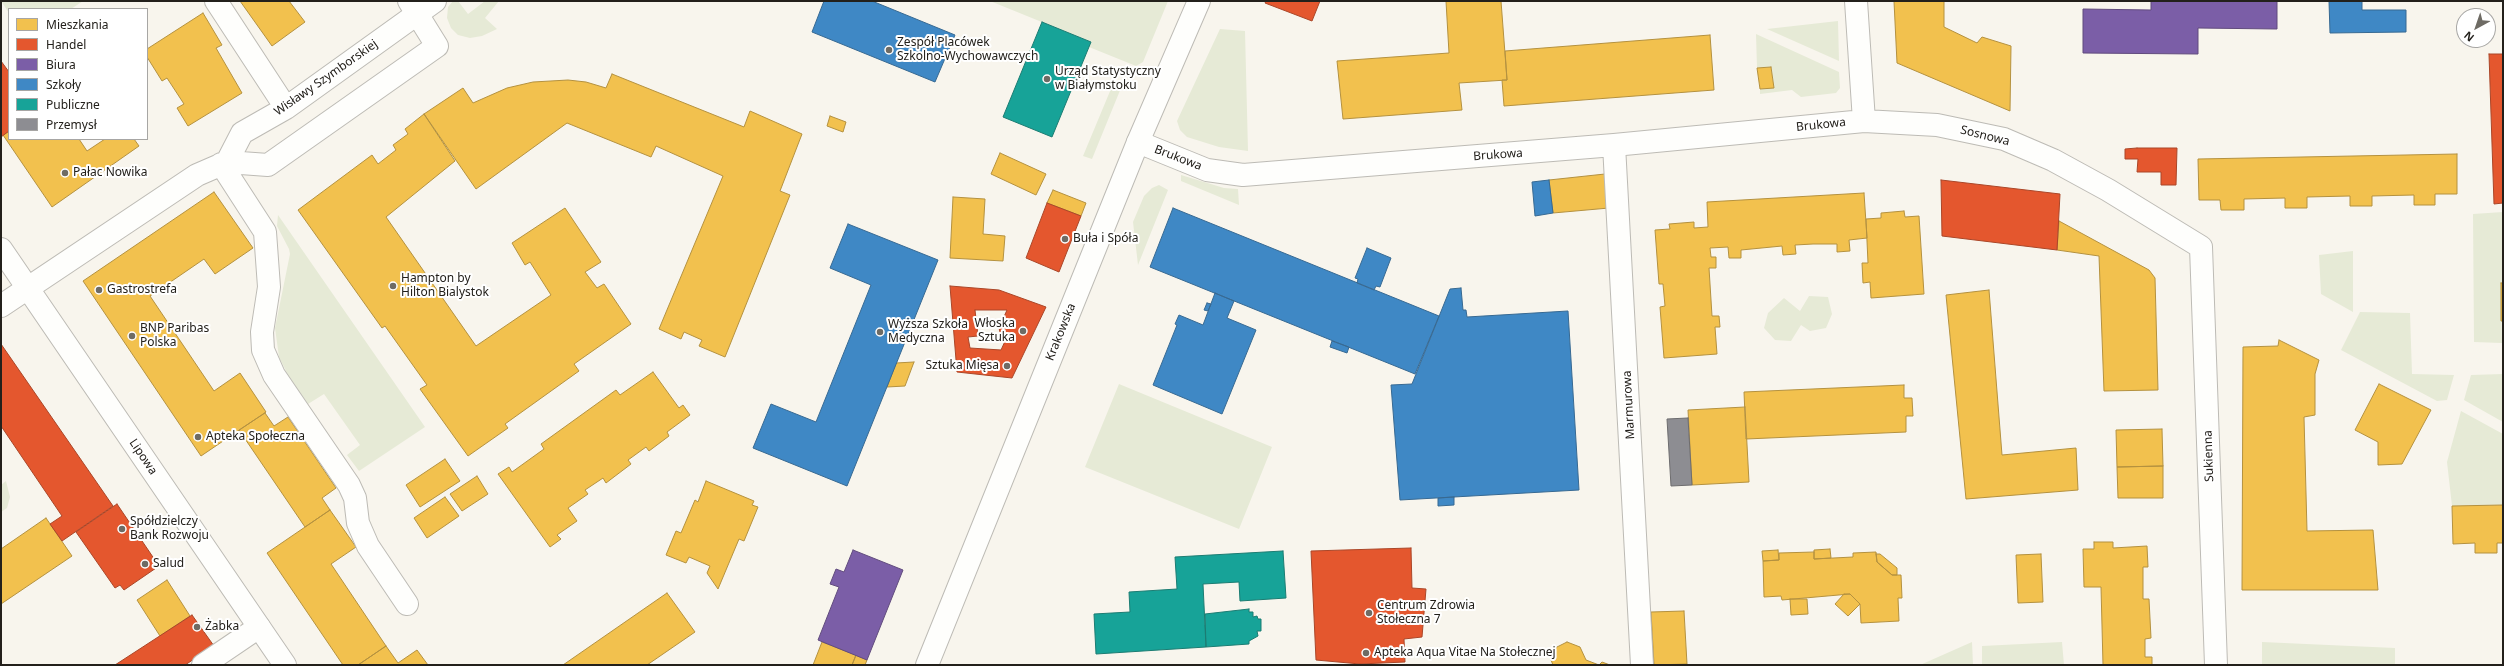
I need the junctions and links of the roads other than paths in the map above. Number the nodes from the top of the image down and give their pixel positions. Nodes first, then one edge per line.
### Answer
1 (216, 1) edge
2 (435, 1) edge
3 (1199, 1) edge
4 (1856, 1) edge
5 (413, 8) edge
6 (286, 108) junction
7 (1864, 121) junction
8 (1138, 142) junction
9 (1614, 145) junction
10 (224, 163) junction
11 (2201, 247) joint
12 (1, 249) edge
13 (28, 288) junction
14 (1, 306) edge
15 (407, 604) dead end
16 (259, 627) junction
17 (204, 665) edge
18 (285, 665) edge
19 (927, 665) edge
20 (1642, 665) edge
21 (2216, 665) edge

1 - 6 street
2 - 5 street, Wisławy Szymborskiej
3 - 8 street, Krakowska
4 - 7 street
5 - 6 street, Wisławy Szymborskiej
5 - 10 street
6 - 10 street, Wisławy Szymborskiej
7 - 9 street, Brukowa
7 - 11 street, Sosnowa
8 - 9 street, Brukowa
8 - 19 street, Krakowska
9 - 20 street, Marmurowa
10 - 13 street
10 - 15 street
11 - 21 street, Sukienna
12 - 13 street, Lipowa
13 - 14 street
13 - 16 street, Lipowa
16 - 17 street
16 - 18 street, Lipowa

